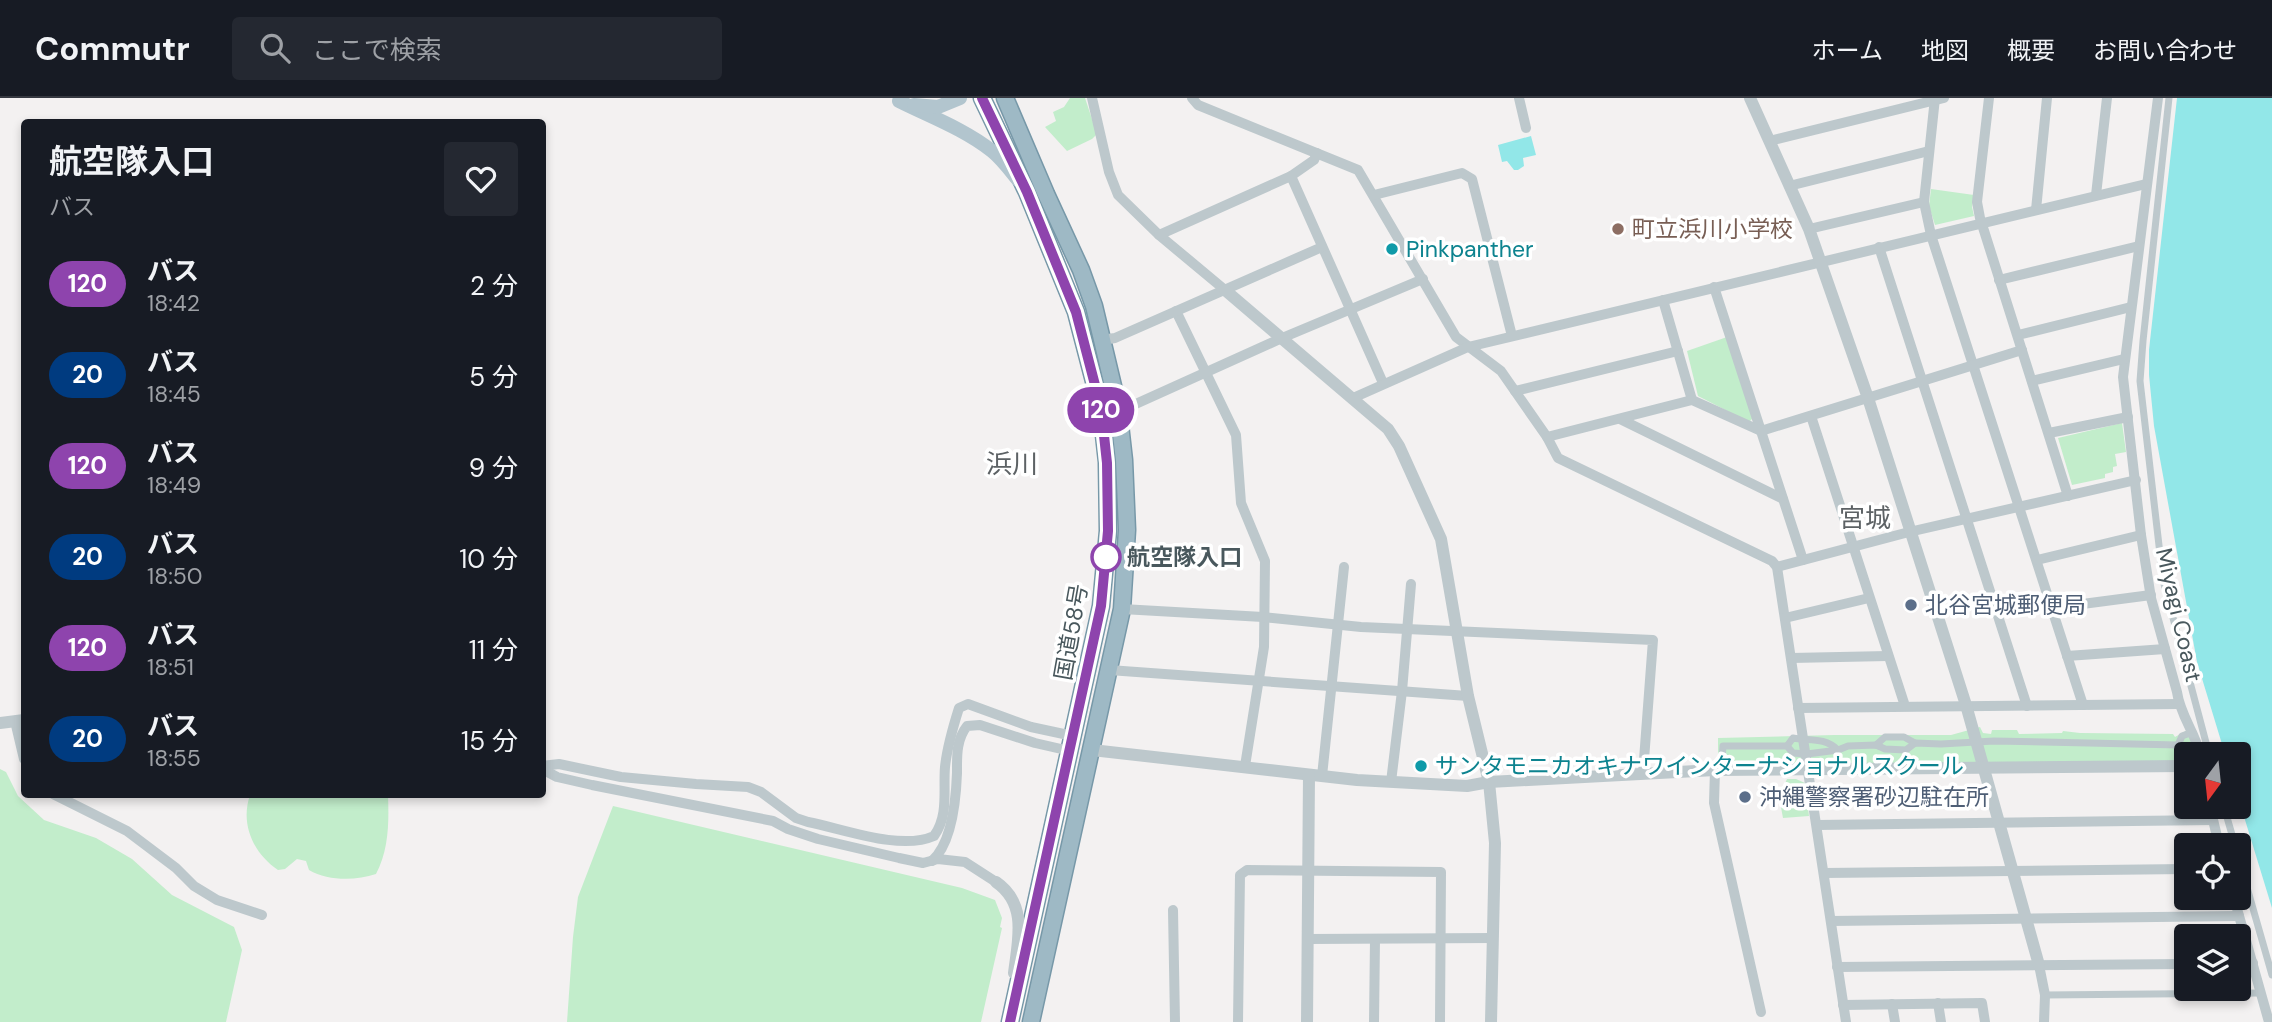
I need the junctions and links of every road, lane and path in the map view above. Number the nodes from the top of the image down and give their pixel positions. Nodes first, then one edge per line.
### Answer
1 (960, 98) edge
2 (982, 98) edge
3 (1005, 98) edge
4 (1092, 98) edge
5 (1192, 98) edge
6 (1519, 98) edge
7 (1750, 98) edge
8 (1989, 98) edge
9 (2047, 98) edge
10 (2107, 98) edge
11 (2158, 98) edge
12 (2169, 98) edge
13 (1938, 99) edge
14 (895, 100) edge
15 (1526, 128) dead end
16 (1769, 141) junction
17 (1930, 151) junction
18 (1317, 153) junction
19 (1291, 176) junction
20 (2146, 184) junction
21 (1789, 186) junction
22 (1027, 192) junction
23 (1374, 195) junction
24 (2096, 195) junction
25 (1924, 202) junction
26 (2036, 210) junction
27 (1981, 223) junction
28 (1809, 229) junction
29 (1159, 235) junction
30 (1931, 235) junction
31 (2139, 246) junction
32 (1322, 247) junction
33 (1879, 247) junction
34 (1819, 262) junction
35 (1423, 279) junction
36 (1999, 280) junction
37 (1714, 288) junction
38 (1225, 290) junction
39 (1663, 300) junction
40 (2131, 307) junction
41 (1350, 310) junction
42 (1176, 311) junction
43 (2018, 334) junction
44 (1512, 336) junction
45 (1282, 338) junction
46 (1102, 340) junction
47 (1468, 348) junction
48 (2022, 350) junction
49 (1678, 351) junction
50 (2124, 359) junction
51 (1973, 364) junction
52 (1207, 373) junction
53 (1921, 381) junction
54 (2032, 381) junction
55 (1383, 383) junction
56 (1515, 391) junction
57 (1353, 398) junction
58 (1868, 398) junction
59 (1692, 400) junction
60 (1118, 407) junction
61 (1811, 416) junction
62 (2128, 417) junction
63 (1620, 419) junction
64 (1761, 431) junction
65 (2049, 433) junction
66 (1547, 437) junction
67 (2136, 480) junction
68 (2068, 495) junction
69 (1783, 499) junction
70 (2019, 507) junction
71 (1967, 519) junction
72 (1909, 532) junction
73 (2141, 535) junction
74 (1852, 547) junction
75 (1803, 560) junction
76 (2037, 560) junction
77 (1344, 567) dead end
78 (1777, 567) junction
79 (1411, 584) dead end
80 (2151, 595) junction
81 (1869, 598) junction
82 (2052, 608) junction
83 (1122, 609) junction
84 (1263, 617) junction
85 (1785, 618) junction
86 (1337, 624) junction
87 (1408, 628) junction
88 (1456, 630) junction
89 (2165, 649) junction
90 (1888, 656) junction
91 (2067, 656) junction
92 (1791, 658) junction
93 (1109, 670) junction
94 (1259, 682) junction
95 (1332, 687) junction
96 (1402, 691) junction
97 (1468, 696) junction
98 (2179, 704) junction
99 (1966, 705) junction
100 (2083, 705) junction
101 (1905, 706) junction
102 (2027, 706) junction
103 (1798, 708) junction
104 (20, 721) edge
105 (0, 723) edge
106 (2193, 732) junction
107 (1804, 740) junction
108 (1976, 741) junction
109 (2179, 742) edge
110 (2198, 742) edge
111 (2202, 742) edge
112 (1915, 743) junction
113 (1071, 744) junction
114 (1875, 745) junction
115 (2174, 745) edge
116 (1787, 746) junction
117 (1092, 750) junction
118 (1838, 750) junction
119 (1807, 754) junction
120 (1245, 766) junction
121 (2174, 766) edge
122 (546, 767) edge
123 (1983, 767) junction
124 (1809, 769) junction
125 (546, 770) edge
126 (1718, 770) junction
127 (1643, 774) junction
128 (1315, 776) junction
129 (1391, 782) junction
130 (1489, 782) junction
131 (61, 798) edge
132 (2213, 820) joint
133 (2000, 822) junction
134 (1817, 825) junction
135 (824, 830) junction
136 (2216, 833) edge
137 (932, 861) junction
138 (2174, 869) edge
139 (1309, 871) junction
140 (2013, 871) junction
141 (1824, 873) junction
142 (996, 882) joint
143 (2251, 902) edge
144 (1173, 910) dead end
145 (2237, 910) edge
146 (262, 915) dead end
147 (2239, 916) junction
148 (2026, 919) junction
149 (1831, 921) junction
150 (1440, 938) junction
151 (1493, 938) junction
152 (1308, 939) junction
153 (1374, 939) junction
154 (2253, 963) joint
155 (2174, 964) edge
156 (2039, 965) junction
157 (1837, 967) junction
158 (2272, 975) edge
159 (2260, 993) junction
160 (2045, 995) junction
161 (1938, 1003) junction
162 (1892, 1004) junction
163 (1843, 1005) junction
164 (1761, 1012) dead end
165 (1009, 1022) edge
166 (1031, 1022) edge
167 (1175, 1022) edge
168 (1238, 1022) edge
169 (1307, 1022) edge
170 (1374, 1022) edge
171 (1440, 1022) edge
172 (1490, 1022) edge
173 (1846, 1022) edge
174 (1895, 1022) edge
175 (1941, 1022) edge
176 (1985, 1022) edge
177 (2043, 1022) edge
178 (2269, 1022) edge

1 - 14 main road
2 - 22 highway, 国道58号
3 - 46 highway, 国道58号
4 - 29 street
5 - 18 street
6 - 15 street
7 - 16 street
8 - 27 street
9 - 26 street
10 - 24 street
11 - 20 street, Miyagi Coast
12 - 111 street
13 - 16 street
13 - 17 street
14 - 22 main road
16 - 21 street
17 - 21 street
17 - 25 street
18 - 19 street
18 - 23 street
19 - 29 street
19 - 32 street
20 - 24 street
20 - 31 street, Miyagi Coast
21 - 28 street
22 - 113 highway, 国道58号
23 - 35 street
23 - 44 street
24 - 26 street
25 - 28 street
25 - 30 street
26 - 27 street
27 - 30 street
27 - 36 street
28 - 34 street
29 - 38 street
30 - 33 street
30 - 51 street
31 - 36 street
31 - 40 street, Miyagi Coast
32 - 38 street
32 - 41 street
33 - 34 street
33 - 53 street
34 - 37 street
34 - 58 street
35 - 41 street
35 - 47 street
36 - 43 street
37 - 39 street
37 - 64 street
38 - 42 street
38 - 45 street
39 - 44 street
39 - 49 street
40 - 43 street
40 - 50 street, Miyagi Coast
41 - 45 street
41 - 55 street
42 - 46 street
42 - 52 street
43 - 48 street
44 - 47 street
45 - 52 street
45 - 57 street
46 - 60 highway, 国道58号
47 - 55 street
47 - 56 street
48 - 51 street
48 - 54 street
49 - 56 street
49 - 59 street
50 - 54 street
50 - 62 street, Miyagi Coast
51 - 53 street
51 - 70 street
52 - 60 street
52 - 84 street
53 - 58 street
53 - 71 street
54 - 65 street
55 - 57 street
56 - 66 street
57 - 88 street
58 - 61 street
58 - 72 street
59 - 63 street
59 - 64 street
60 - 83 highway, 国道58号
61 - 64 street
61 - 74 street
62 - 65 street
62 - 67 street, Miyagi Coast
63 - 66 street
63 - 69 street
64 - 69 street
65 - 68 street
66 - 78 street
67 - 68 street
67 - 73 street, Miyagi Coast
68 - 70 street
69 - 75 street
70 - 71 street
70 - 76 street
71 - 72 street
71 - 102 street
72 - 74 street
72 - 99 street
73 - 76 street
73 - 80 street, Miyagi Coast
74 - 75 street
74 - 81 street
75 - 78 street
76 - 82 street
77 - 86 street
78 - 85 street
79 - 87 street
80 - 82 street
80 - 89 street, Miyagi Coast
81 - 85 street
81 - 90 street
82 - 91 street
83 - 84 street
83 - 93 highway, 国道58号
84 - 86 street
84 - 94 street
85 - 92 street
86 - 87 street
86 - 95 street
87 - 88 street
87 - 96 street
88 - 97 street
88 - 127 street
89 - 91 street
89 - 98 street, Miyagi Coast
90 - 92 street
90 - 101 street
91 - 100 street
92 - 103 street
93 - 94 street
93 - 117 highway, 国道58号
94 - 95 street
94 - 120 street
95 - 96 street
95 - 128 street
96 - 97 street
96 - 129 street
97 - 130 street
98 - 100 street
98 - 106 street, Miyagi Coast
99 - 101 street
99 - 102 street
99 - 108 street
100 - 102 street
101 - 103 street
103 - 107 street
104 - 105 street
106 - 109 street
106 - 110 street, Miyagi Coast
107 - 116 street
107 - 118 street
107 - 119 street
108 - 112 street
108 - 115 street
108 - 123 street
112 - 114 street
112 - 114 street
113 - 117 street
113 - 135 street
113 - 137 street
113 - 165 highway, 国道58号
114 - 118 street
116 - 119 street
116 - 126 street
117 - 120 street
117 - 166 highway, 国道58号
118 - 119 street
119 - 124 street
120 - 128 street
121 - 123 street
122 - 135 street
123 - 124 street
123 - 133 street
124 - 126 street
124 - 134 street
125 - 135 street
126 - 127 street
126 - 164 street
127 - 130 street
128 - 129 street
128 - 139 street
129 - 130 street
130 - 151 street
131 - 146 street
132 - 133 street
132 - 136 street
133 - 134 street
133 - 140 street
134 - 141 street
135 - 137 street
137 - 142 street
138 - 140 street
139 - 150 street
139 - 152 street
139 - 168 street
140 - 141 street
140 - 148 street
141 - 149 street
142 - 165 street
143 - 158 street
144 - 167 street
145 - 147 street
147 - 148 street
147 - 154 street
148 - 149 street
148 - 156 street
149 - 157 street
150 - 151 street
150 - 153 street
150 - 171 street
151 - 172 street
152 - 153 street
152 - 169 street
153 - 170 street
154 - 159 street
155 - 156 street
156 - 157 street
156 - 160 street
157 - 163 street
159 - 160 street
159 - 178 street
160 - 177 street
161 - 162 street
161 - 175 street
161 - 176 street
162 - 163 street
162 - 174 street
163 - 173 street

